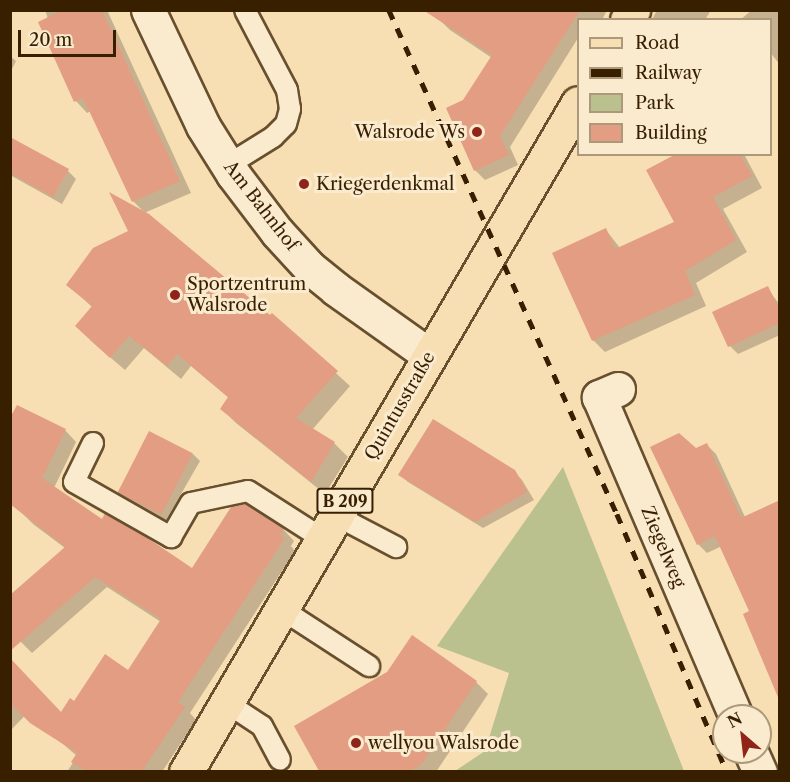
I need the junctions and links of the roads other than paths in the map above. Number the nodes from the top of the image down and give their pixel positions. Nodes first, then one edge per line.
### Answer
1 (148, 10) edge
2 (245, 10) edge
3 (577, 106) edge
4 (228, 165) junction
5 (429, 355) junction
6 (618, 389) dead end
7 (93, 443) dead end
8 (330, 527) junction
9 (396, 547) dead end
10 (282, 610) junction
11 (369, 666) dead end
12 (227, 703) junction
13 (731, 704) edge
14 (280, 760) dead end
15 (186, 771) edge

1 - 4 street, Am Bahnhof
2 - 4 lane
3 - 5 main road, Quintusstraße / B 209
4 - 5 street, Am Bahnhof
5 - 8 main road, Quintusstraße / B 209
6 - 13 street, Ziegelweg
7 - 8 lane
8 - 9 lane
8 - 10 main road, Quintusstraße / B 209
10 - 11 lane
10 - 12 main road, Quintusstraße / B 209
12 - 14 lane
12 - 15 main road, Quintusstraße / B 209

